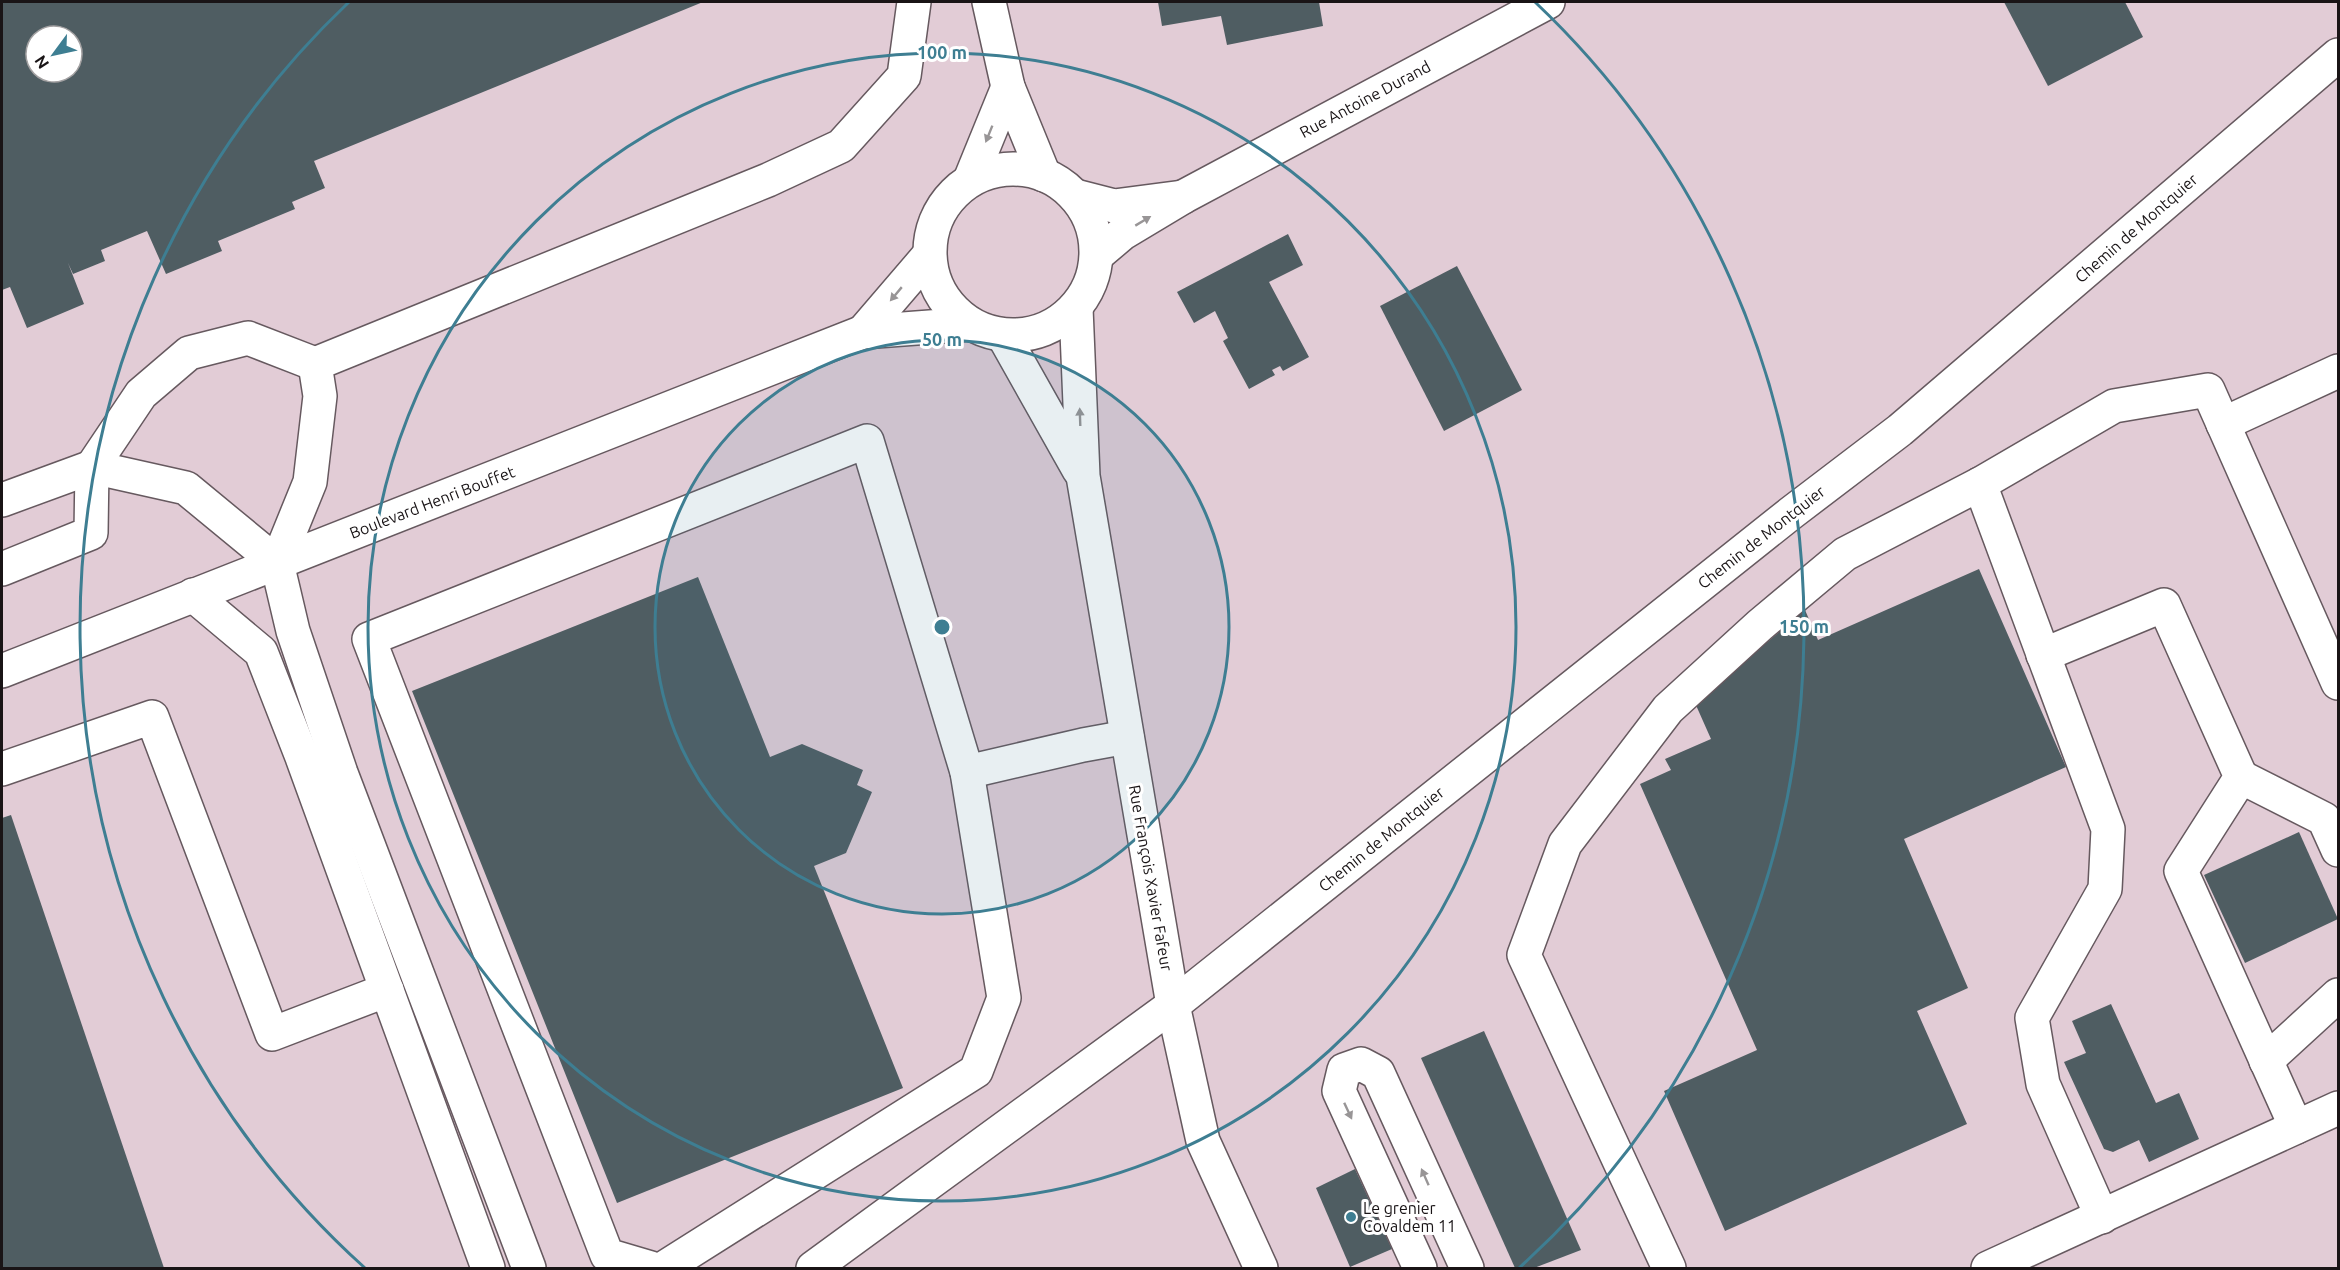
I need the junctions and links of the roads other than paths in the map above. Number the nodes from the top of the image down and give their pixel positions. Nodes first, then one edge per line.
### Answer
1 (914, 2) edge
2 (989, 2) edge
3 (1548, 2) edge
4 (2338, 55) edge
5 (1008, 87) junction
6 (1044, 175) junction
7 (970, 180) junction
8 (1075, 196) junction
9 (1183, 197) junction
10 (929, 255) junction
11 (1097, 255) junction
12 (1076, 308) junction
13 (970, 324) junction
14 (863, 332) junction
15 (1003, 335) junction
16 (315, 364) junction
17 (2338, 371) edge
18 (2223, 424) junction
19 (92, 467) junction
20 (1083, 476) junction
21 (1980, 484) junction
22 (2, 500) edge
23 (277, 563) junction
24 (2, 569) edge
25 (193, 595) junction
26 (2043, 655) junction
27 (2, 671) edge
28 (2338, 683) edge
29 (1127, 737) junction
30 (2, 770) edge
31 (967, 772) junction
32 (2241, 777) junction
33 (2338, 850) edge
34 (387, 990) junction
35 (2338, 995) edge
36 (1173, 1005) junction
37 (2266, 1061) junction
38 (2338, 1108) edge
39 (2296, 1127) junction
40 (2102, 1216) junction
41 (488, 1269) edge
42 (530, 1269) edge
43 (651, 1269) edge
44 (664, 1269) edge
45 (813, 1269) edge
46 (1261, 1269) edge
47 (1420, 1269) edge
48 (1467, 1269) edge
49 (1669, 1269) edge
50 (1988, 1269) edge

1 - 16 street
2 - 5 street
3 - 9 street, Rue Antoine Durand
4 - 36 street, Chemin de Montquier
5 - 6 street
5 -> 7 street
6 - 7 street
6 - 8 street
7 - 10 street
8 - 9 street
8 - 11 street
11 -> 9 street, Rue Antoine Durand
10 - 13 street
10 -> 14 street, Boulevard Henri Bouffet
11 - 12 street
12 - 15 street
20 -> 12 street, Rue François Xavier Fafeur
13 - 14 street, Boulevard Henri Bouffet
13 - 15 street
14 - 23 street, Boulevard Henri Bouffet
15 - 20 street, Rue François Xavier Fafeur
16 - 19 street
16 - 23 street
17 - 18 street
18 - 21 street
18 - 28 street
19 - 22 street
19 - 23 street
19 - 24 street
20 - 29 street, Rue François Xavier Fafeur
21 - 26 street
21 - 49 street
23 - 25 street, Boulevard Henri Bouffet
23 - 42 street
25 - 27 street, Boulevard Henri Bouffet
25 - 34 street
26 - 32 street
26 - 40 street
29 - 31 street
29 - 36 street, Rue François Xavier Fafeur
30 - 34 street
31 - 43 street
31 - 44 street
32 - 33 street
32 - 37 street
34 - 41 street
35 - 37 street
36 - 45 street, Chemin de Montquier
36 - 46 street, Rue François Xavier Fafeur
37 - 39 street
38 - 39 street
39 - 40 street
40 - 50 street
48 -> 47 street

